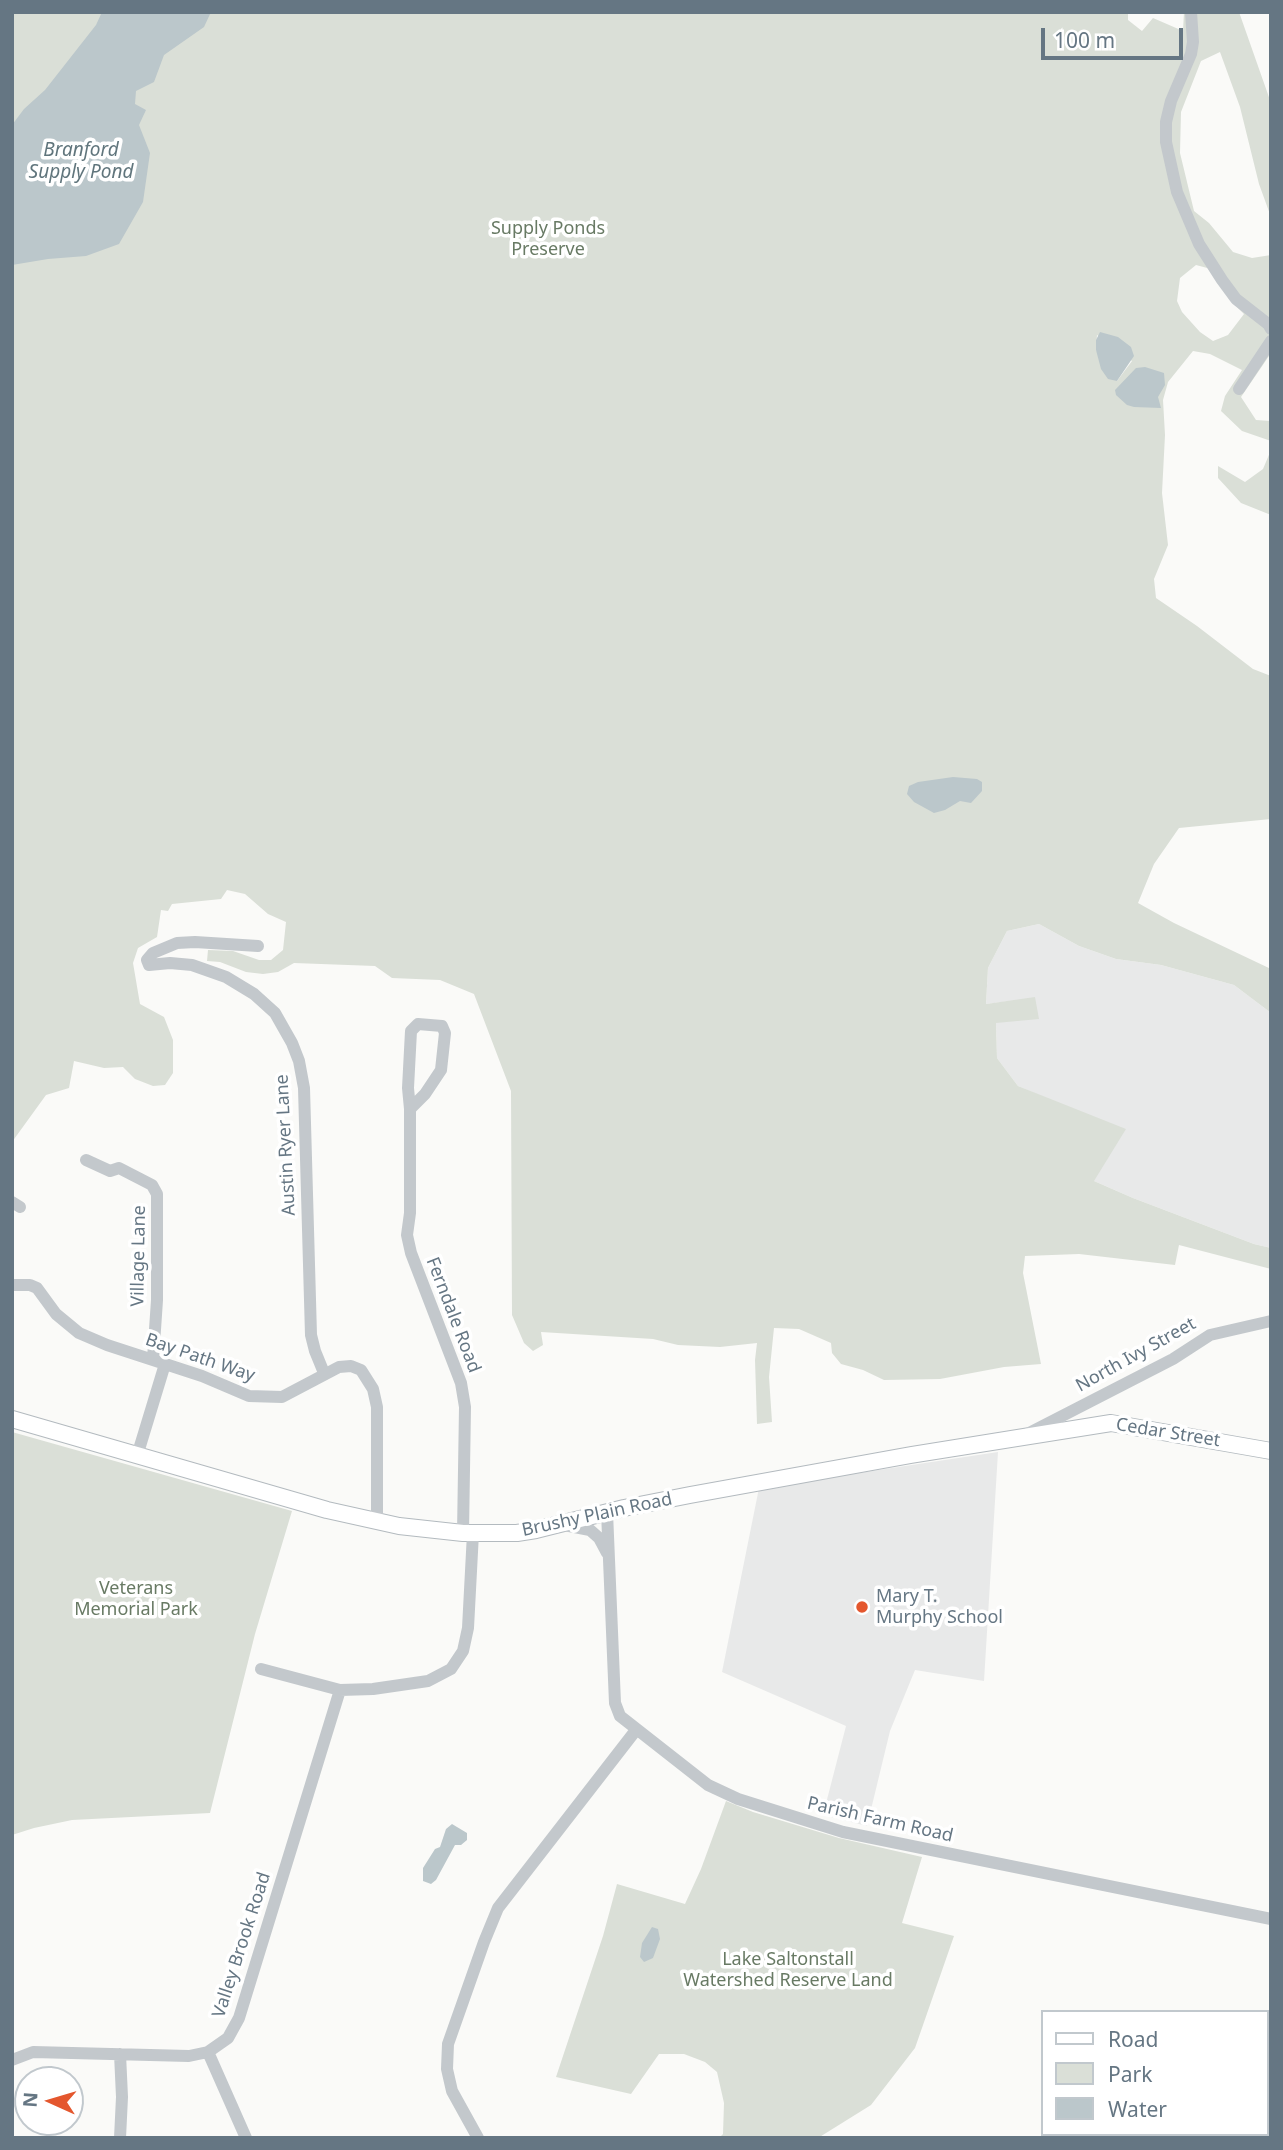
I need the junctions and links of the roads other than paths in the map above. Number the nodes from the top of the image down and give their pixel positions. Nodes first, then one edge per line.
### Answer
1 (1191, 12) edge
2 (1271, 329) edge
3 (1271, 341) edge
4 (1239, 388) dead end
5 (258, 946) dead end
6 (410, 1109) junction
7 (86, 1160) dead end
8 (12, 1285) edge
9 (1271, 1321) edge
10 (159, 1361) junction
11 (324, 1373) junction
12 (12, 1419) edge
13 (1024, 1436) junction
14 (1271, 1451) edge
15 (137, 1456) junction
16 (607, 1512) junction
17 (377, 1522) junction
18 (558, 1524) junction
19 (468, 1533) junction
20 (610, 1560) junction
21 (261, 1669) dead end
22 (340, 1690) junction
23 (636, 1730) junction
24 (1271, 1919) edge
25 (208, 2052) junction
26 (120, 2054) junction
27 (12, 2060) edge
28 (120, 2138) edge
29 (246, 2138) edge
30 (478, 2138) edge

1 - 2 street
3 - 4 street
5 - 11 street, Austin Ryer Lane
6 - 6 street, Ferndale Road
6 - 19 street, Ferndale Road
7 - 10 street, Village Lane
8 - 10 street, Bay Path Way
9 - 13 street, North Ivy Street
10 - 11 street, Bay Path Way
10 - 15 street, Village Lane
11 - 17 street, Bay Path Way
12 - 15 main road, Brushy Plain Road
13 - 14 main road, Cedar Street
13 - 16 main road, Brushy Plain Road
15 - 17 main road, Brushy Plain Road
16 - 18 main road, Brushy Plain Road
16 - 20 street, Parish Farm Road
17 - 19 main road, Brushy Plain Road
18 - 19 main road, Brushy Plain Road
18 - 20 street
19 - 22 street, Ferndale Road
20 - 23 street, Parish Farm Road
21 - 22 street, Ferndale Road
22 - 25 street, Valley Brook Road
23 - 24 street, Parish Farm Road
23 - 30 street
25 - 26 street
25 - 29 street
26 - 27 street
26 - 28 street

